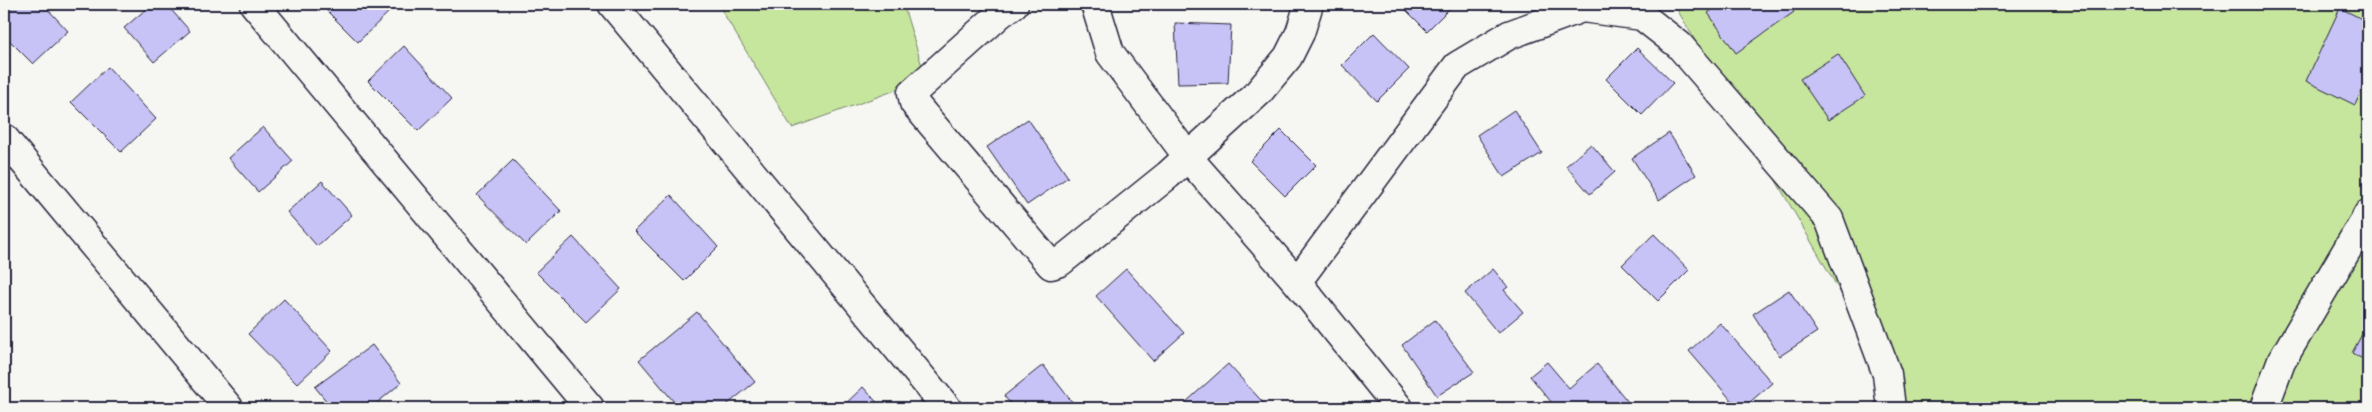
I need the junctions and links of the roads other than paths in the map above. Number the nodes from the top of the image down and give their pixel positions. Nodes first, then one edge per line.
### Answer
1 (254, 4) edge
2 (612, 4) edge
3 (1014, 4) edge
4 (1095, 4) edge
5 (1309, 4) edge
6 (1626, 9) edge
7 (4, 138) edge
8 (1187, 156) junction
9 (2368, 214) edge
10 (1297, 282) junction
11 (229, 408) edge
12 (590, 408) edge
13 (947, 408) edge
14 (1399, 408) edge
15 (1891, 408) edge
16 (2264, 408) edge

1 - 12 street
2 - 13 street
3 - 8 street
4 - 8 street
5 - 8 street
6 - 10 street
6 - 15 street
7 - 11 street
8 - 10 street
9 - 16 street
10 - 14 street

